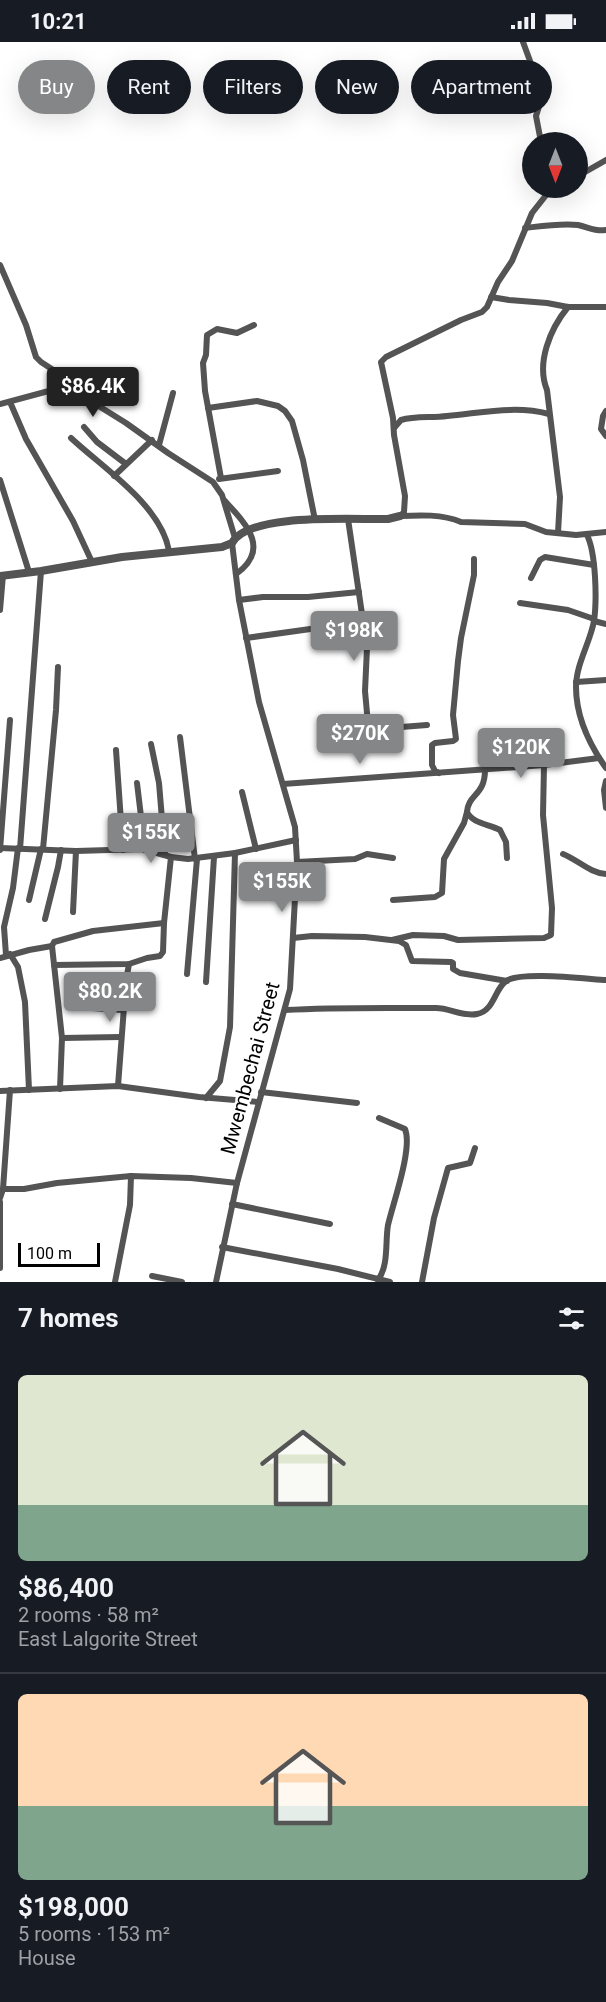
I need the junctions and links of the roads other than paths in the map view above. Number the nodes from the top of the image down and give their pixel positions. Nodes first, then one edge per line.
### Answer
1 (523, 42) edge
2 (539, 132) edge
3 (606, 160) edge
4 (588, 170) edge
5 (543, 198) edge
6 (525, 228) junction
7 (606, 230) edge
8 (0, 264) edge
9 (491, 297) junction
10 (568, 307) junction
11 (606, 307) edge
12 (254, 325) dead end
13 (72, 385) junction
14 (174, 393) dead end
15 (10, 402) junction
16 (0, 404) edge
17 (208, 408) junction
18 (606, 411) edge
19 (549, 414) junction
20 (84, 428) dead end
21 (394, 428) junction
22 (606, 436) edge
23 (71, 438) dead end
24 (152, 440) junction
25 (159, 445) junction
26 (126, 464) junction
27 (278, 471) dead end
28 (114, 476) junction
29 (221, 478) junction
30 (0, 480) edge
31 (211, 480) junction
32 (223, 499) junction
33 (400, 516) junction
34 (348, 519) junction
35 (315, 520) junction
36 (250, 530) junction
37 (606, 532) edge
38 (558, 533) junction
39 (587, 535) junction
40 (234, 540) junction
41 (169, 551) junction
42 (474, 559) dead end
43 (92, 562) junction
44 (594, 565) junction
45 (41, 571) junction
46 (29, 572) junction
47 (236, 574) junction
48 (1, 575) edge
49 (531, 578) dead end
50 (359, 592) junction
51 (239, 600) junction
52 (520, 603) dead end
53 (0, 610) edge
54 (362, 616) junction
55 (594, 620) junction
56 (606, 624) edge
57 (246, 638) junction
58 (58, 667) dead end
59 (606, 680) edge
60 (576, 682) junction
61 (10, 720) dead end
62 (427, 725) dead end
63 (180, 737) dead end
64 (150, 744) dead end
65 (116, 750) dead end
66 (599, 758) junction
67 (544, 765) junction
68 (606, 768) edge
69 (485, 770) junction
70 (440, 773) junction
71 (606, 782) edge
72 (137, 783) dead end
73 (283, 784) junction
74 (242, 792) dead end
75 (606, 808) edge
76 (467, 812) junction
77 (296, 840) junction
78 (19, 848) junction
79 (0, 849) edge
80 (42, 849) junction
81 (256, 849) junction
82 (61, 850) junction
83 (123, 850) junction
84 (146, 850) junction
85 (76, 851) junction
86 (235, 853) junction
87 (563, 854) dead end
88 (168, 856) junction
89 (214, 857) junction
90 (393, 858) dead end
91 (507, 858) dead end
92 (196, 859) junction
93 (297, 862) junction
94 (606, 874) edge
95 (29, 900) dead end
96 (393, 900) dead end
97 (73, 912) dead end
98 (45, 919) dead end
99 (164, 923) junction
100 (293, 938) junction
101 (392, 940) junction
102 (52, 946) junction
103 (5, 956) edge
104 (129, 964) junction
105 (54, 965) junction
106 (187, 974) dead end
107 (606, 980) edge
108 (507, 981) junction
109 (206, 982) dead end
110 (92, 1008) dead end
111 (123, 1010) junction
112 (285, 1010) junction
113 (122, 1037) junction
114 (62, 1038) junction
115 (118, 1086) junction
116 (60, 1089) junction
117 (10, 1090) junction
118 (30, 1090) junction
119 (0, 1091) edge
120 (261, 1092) junction
121 (206, 1098) junction
122 (258, 1102) junction
123 (357, 1103) dead end
124 (379, 1118) dead end
125 (475, 1148) dead end
126 (131, 1176) junction
127 (237, 1183) junction
128 (3, 1189) junction
129 (0, 1200) edge
130 (232, 1204) junction
131 (330, 1224) dead end
132 (222, 1247) junction
133 (0, 1268) edge
134 (152, 1276) dead end
135 (378, 1280) junction
136 (115, 1282) edge
137 (182, 1282) edge
138 (216, 1282) edge
139 (390, 1282) edge
140 (422, 1282) edge

1 - 2 street
3 - 4 street
5 - 6 street
6 - 7 street
6 - 9 street
8 - 13 street
9 - 10 street
9 - 21 street
10 - 11 street
10 - 19 street
12 - 17 street
13 - 15 street
13 - 24 street
14 - 25 street
15 - 16 street
15 - 43 street
17 - 29 street
17 - 35 street
18 - 22 street
19 - 21 street
19 - 38 street
20 - 26 street
21 - 33 street
23 - 28 street
24 - 25 street
24 - 26 street
25 - 31 street
26 - 28 street
27 - 29 street
28 - 41 street
29 - 31 street
30 - 46 street
31 - 32 street
32 - 36 street
32 - 40 street, Mwembechai Street
33 - 34 street
33 - 38 street
34 - 35 street
34 - 50 street
35 - 36 street
36 - 40 street
36 - 47 street
37 - 39 street
38 - 39 street
39 - 44 street
40 - 41 street
40 - 47 street, Mwembechai Street
41 - 43 street
42 - 70 street
43 - 45 street
44 - 49 street
44 - 55 street
45 - 46 street
45 - 78 street
46 - 48 street
47 - 51 street, Mwembechai Street
48 - 53 street
50 - 51 street
50 - 54 street
51 - 57 street, Mwembechai Street
52 - 55 street
54 - 57 street
54 - 62 street
55 - 56 street
55 - 60 street
57 - 73 street, Mwembechai Street
58 - 80 street
59 - 60 street
60 - 66 street
61 - 79 street
63 - 92 street
64 - 88 street
65 - 83 street
66 - 67 street
66 - 68 street
67 - 69 street
67 - 101 street
69 - 70 street
69 - 76 street
70 - 73 street
71 - 75 street
72 - 84 street
73 - 77 street, Mwembechai Street
74 - 81 street
76 - 91 street
76 - 96 street
77 - 81 street
77 - 93 street, Mwembechai Street
78 - 79 street
78 - 80 street
78 - 103 street
80 - 82 street
80 - 95 street
81 - 86 street
82 - 85 street
82 - 98 street
83 - 84 street
83 - 85 street
84 - 88 street
85 - 97 street
86 - 89 street
86 - 121 street
87 - 94 street
88 - 92 street
88 - 99 street
89 - 92 street
89 - 109 street
90 - 93 street
92 - 106 street
93 - 100 street, Mwembechai Street
99 - 102 street
99 - 104 street
100 - 101 street
100 - 112 street, Mwembechai Street
101 - 108 street
102 - 103 street
102 - 105 street
103 - 118 street
104 - 105 street
104 - 111 street
105 - 114 street
107 - 108 street
108 - 112 street
110 - 111 street
111 - 113 street
112 - 120 street, Mwembechai Street
113 - 114 street
113 - 115 street
114 - 116 street
115 - 116 street
115 - 121 street
116 - 118 street
117 - 118 street
117 - 119 street
117 - 128 street
120 - 122 street, Mwembechai Street
120 - 123 street
121 - 122 street
122 - 127 street, Mwembechai Street
124 - 135 street
125 - 140 street
126 - 127 street
126 - 128 street
126 - 136 street
127 - 130 street, Mwembechai Street
128 - 129 street
129 - 133 street
130 - 131 street
130 - 132 street, Mwembechai Street
132 - 135 street
132 - 138 street, Mwembechai Street
134 - 137 street
135 - 139 street

